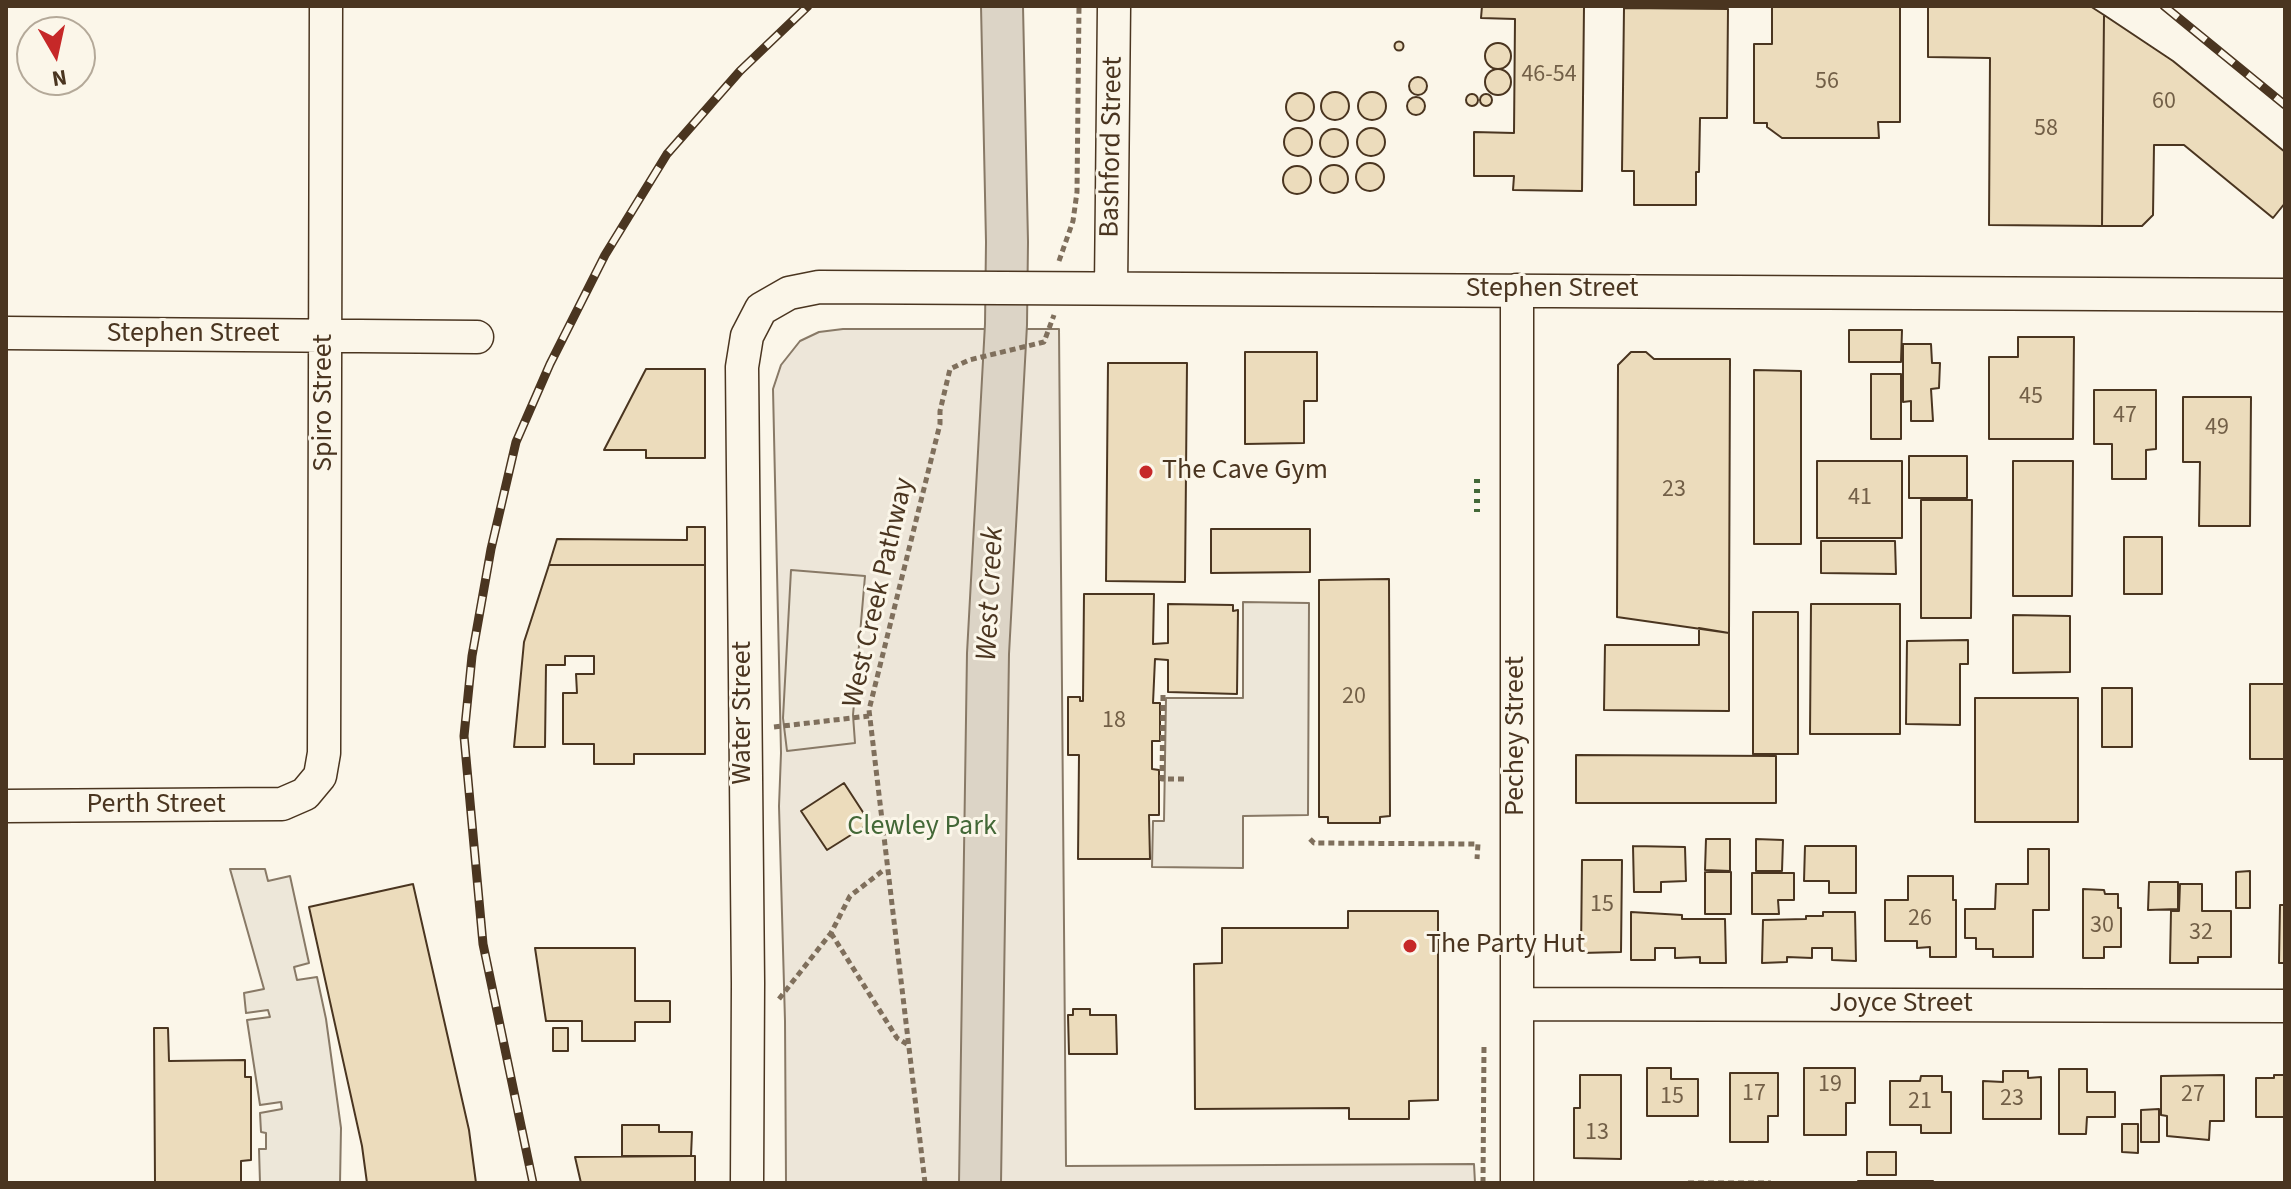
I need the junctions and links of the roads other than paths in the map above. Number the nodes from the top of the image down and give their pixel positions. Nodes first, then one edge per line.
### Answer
1 (326, 6) edge
2 (1114, 6) edge
3 (819, 287) joint
4 (1111, 287) junction
5 (1517, 290) junction
6 (2285, 295) edge
7 (6, 333) edge
8 (326, 335) junction
9 (477, 337) dead end
10 (305, 794) joint
11 (6, 806) edge
12 (1518, 1004) junction
13 (2285, 1006) edge
14 (747, 1183) edge
15 (1517, 1183) edge

1 - 8 street, Spiro Street
2 - 4 street, Bashford Street
3 - 4 street, Stephen Street
3 - 14 street, Water Street
4 - 5 street, Stephen Street
5 - 6 street, Stephen Street
5 - 12 street, Pechey Street
7 - 8 street, Stephen Street
8 - 9 street, Stephen Street
8 - 10 street, Spiro Street
10 - 11 street, Perth Street
12 - 13 street, Joyce Street
12 - 15 street, Pechey Street

